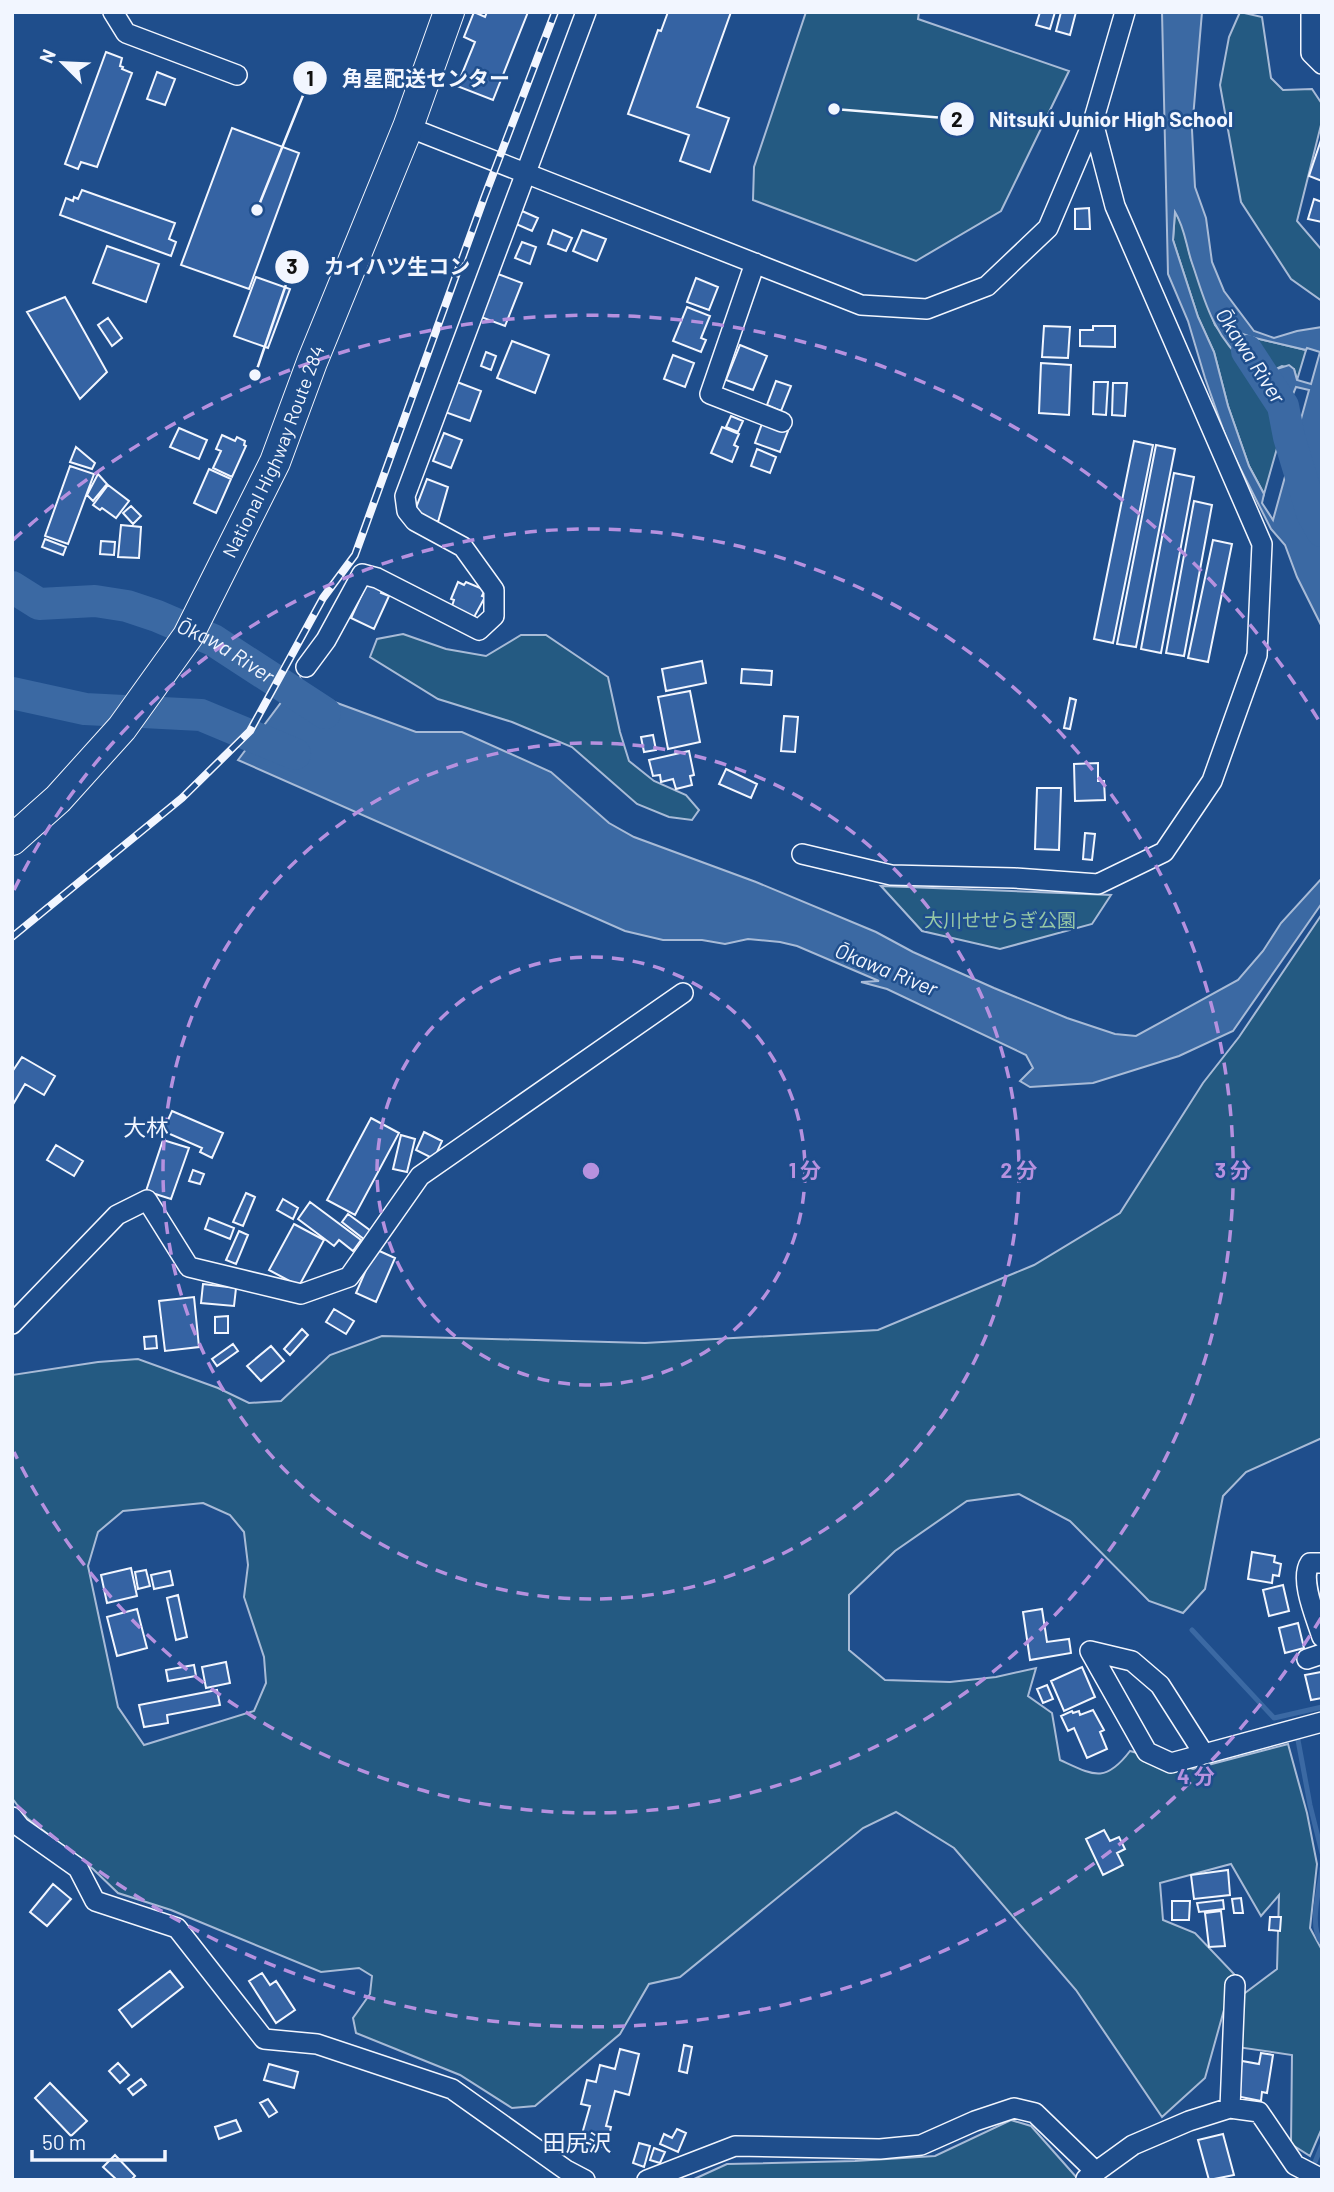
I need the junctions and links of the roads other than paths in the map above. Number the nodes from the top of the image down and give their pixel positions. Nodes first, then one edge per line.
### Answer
1 (113, 12) edge
2 (449, 12) edge
3 (586, 12) edge
4 (1125, 12) edge
5 (1311, 12) edge
6 (1322, 64) edge
7 (237, 75) dead end
8 (1093, 122) junction
9 (408, 127) junction
10 (526, 175) junction
11 (755, 263) junction
12 (782, 422) dead end
13 (306, 667) dead end
14 (12, 840) edge
15 (802, 854) dead end
16 (683, 993) dead end
17 (12, 1325) edge
18 (1322, 1563) edge
19 (1322, 1637) edge
20 (1322, 1721) edge
21 (1205, 1754) junction
22 (12, 1817) edge
23 (1235, 1985) dead end
24 (1230, 2108) junction
25 (1090, 2176) edge
26 (1322, 2179) edge
27 (585, 2180) edge
28 (647, 2180) edge

1 - 7 street
2 - 9 highway, National Highway Route 284
3 - 10 street
4 - 8 street
5 - 6 street
8 - 11 street
8 - 15 street
9 - 10 street
9 - 14 highway, National Highway Route 284
10 - 11 street
10 - 13 street
11 - 12 street
16 - 17 street
18 - 19 street
20 - 21 street
21 - 21 street
22 - 27 street
23 - 24 street
24 - 25 street
24 - 26 street
25 - 28 street

